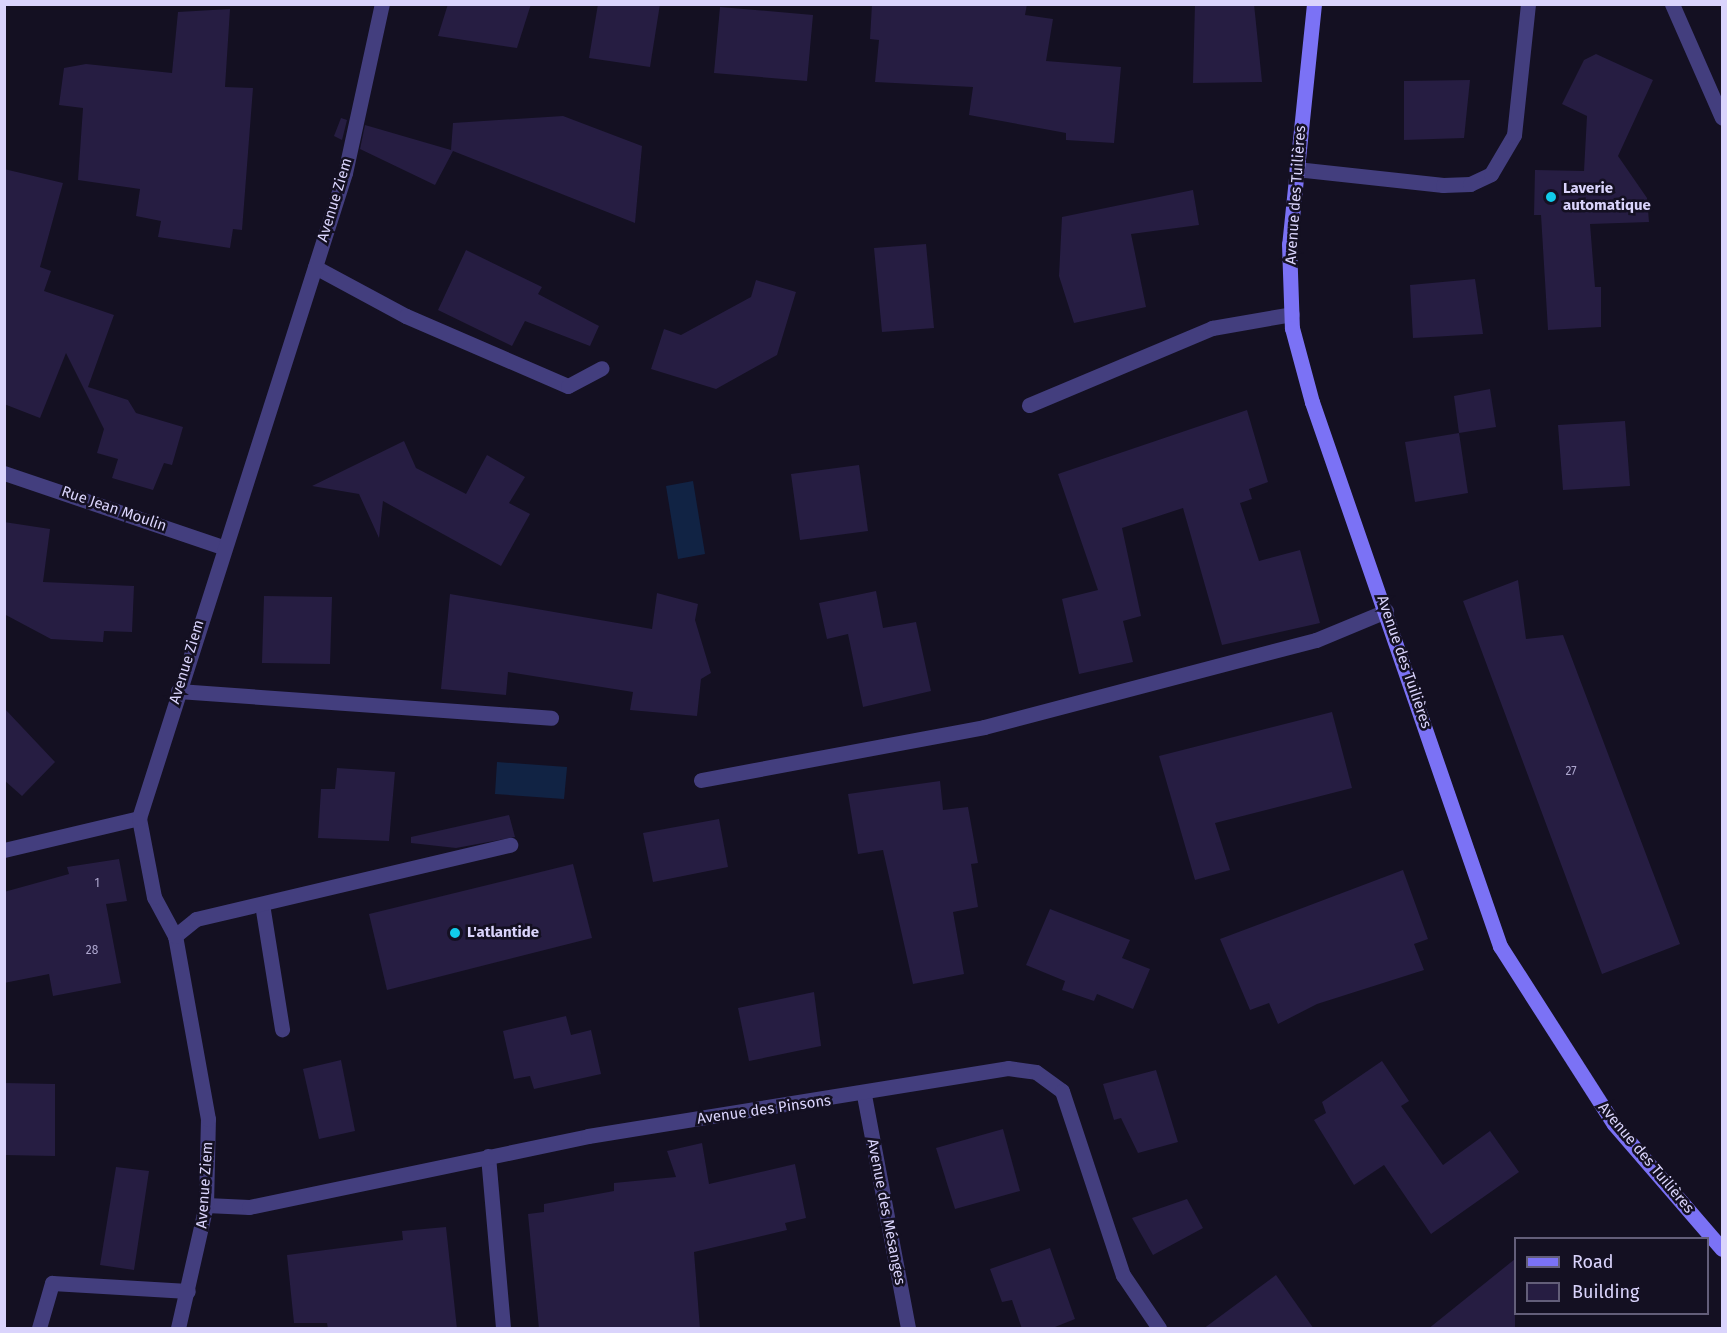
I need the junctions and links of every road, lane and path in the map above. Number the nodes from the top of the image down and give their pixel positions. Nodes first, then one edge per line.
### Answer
1 (382, 4) edge
2 (1314, 4) edge
3 (1528, 4) edge
4 (1672, 4) edge
5 (1722, 118) edge
6 (1296, 169) junction
7 (315, 267) junction
8 (1292, 314) junction
9 (602, 368) dead end
10 (1029, 405) dead end
11 (4, 473) edge
12 (223, 547) junction
13 (1386, 611) junction
14 (178, 691) junction
15 (551, 718) dead end
16 (701, 780) dead end
17 (139, 818) junction
18 (510, 845) dead end
19 (4, 850) edge
20 (262, 904) junction
21 (175, 936) junction
22 (282, 1029) dead end
23 (864, 1095) junction
24 (488, 1156) junction
25 (206, 1205) junction
26 (1722, 1249) edge
27 (188, 1291) junction
28 (39, 1329) edge
29 (178, 1329) edge
30 (503, 1329) edge
31 (908, 1329) edge
32 (1159, 1329) edge

1 - 7 street, Avenue Ziem
2 - 6 street, Avenue des Tuilières
3 - 6 street
4 - 5 street
6 - 8 street, Avenue des Tuilières
7 - 9 street
7 - 12 street, Avenue Ziem
8 - 10 street
8 - 13 street, Avenue des Tuilières
11 - 12 street, Rue Jean Moulin
12 - 14 street, Avenue Ziem
13 - 16 street
13 - 26 street, Avenue des Tuilières
14 - 15 street
14 - 17 street, Avenue Ziem
17 - 19 street
17 - 21 street, Avenue Ziem
18 - 20 street
20 - 21 street
20 - 22 street
21 - 25 street, Avenue Ziem
23 - 24 street, Avenue des Pinsons
23 - 31 street, Avenue des Mésanges
23 - 32 street, Avenue des Pinsons
24 - 25 street, Avenue des Pinsons
24 - 30 street
25 - 27 street, Avenue Ziem
27 - 28 street
27 - 29 street, Avenue Ziem

